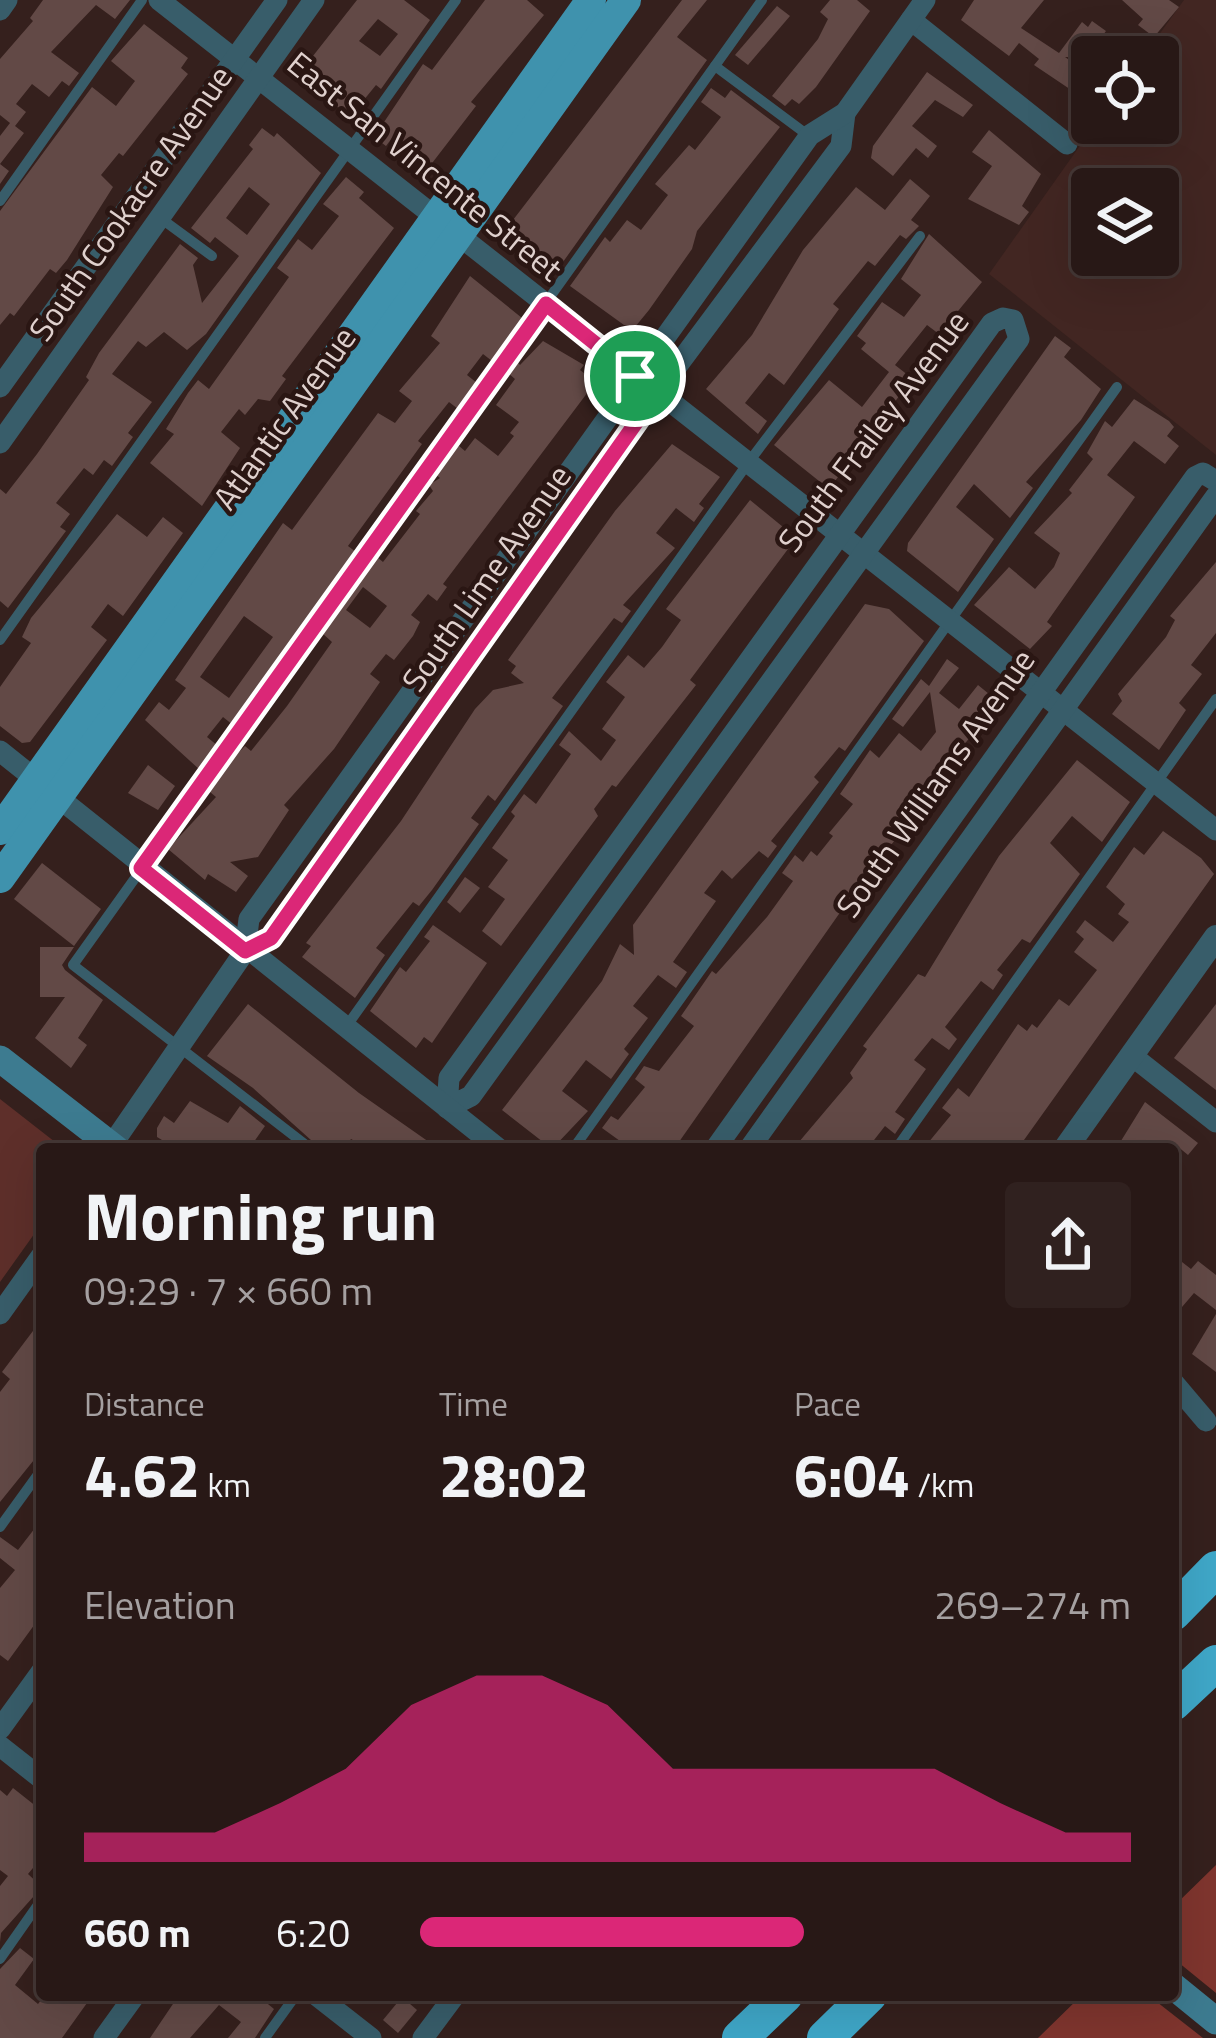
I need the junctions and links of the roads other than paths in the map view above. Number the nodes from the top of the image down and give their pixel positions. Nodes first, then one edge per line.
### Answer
1 (7, 0) edge
2 (142, 0) edge
3 (159, 0) edge
4 (277, 0) edge
5 (314, 0) edge
6 (456, 0) edge
7 (591, 0) edge
8 (626, 0) edge
9 (762, 0) edge
10 (925, 0) edge
11 (0, 10) edge
12 (911, 20) junction
13 (235, 57) junction
14 (715, 66) junction
15 (259, 76) junction
16 (844, 113) junction
17 (809, 136) junction
18 (1067, 144) dead end
19 (349, 149) junction
20 (0, 201) edge
21 (163, 220) junction
22 (446, 227) junction
23 (920, 236) dead end
24 (212, 256) dead end
25 (546, 304) junction
26 (635, 376) junction
27 (0, 387) edge
28 (1117, 387) dead end
29 (657, 393) junction
30 (0, 443) edge
31 (748, 463) junction
32 (1216, 481) edge
33 (1216, 496) edge
34 (837, 533) junction
35 (860, 551) junction
36 (951, 621) junction
37 (0, 640) edge
38 (1040, 692) junction
39 (1216, 699) edge
40 (1062, 709) junction
41 (0, 751) edge
42 (1156, 782) junction
43 (46, 788) junction
44 (0, 830) edge
45 (1216, 830) edge
46 (141, 868) junction
47 (0, 878) edge
48 (1216, 937) edge
49 (245, 951) junction
50 (346, 1028) junction
51 (181, 1045) junction
52 (1131, 1055) junction
53 (0, 1059) edge
54 (447, 1108) junction
55 (1216, 1122) edge
56 (106, 1143) edge
57 (115, 1143) edge
58 (303, 1143) edge
59 (491, 1143) edge
60 (577, 1143) edge
61 (719, 1143) edge
62 (752, 1143) edge
63 (900, 1143) edge
64 (1069, 1143) edge
65 (36, 1263) edge
66 (0, 1314) edge
67 (1179, 1389) edge
68 (1205, 1420) dead end
69 (36, 1477) edge
70 (0, 1526) edge
71 (1216, 1569) edge
72 (1179, 1606) edge
73 (1216, 1663) edge
74 (36, 1678) edge
75 (1179, 1697) edge
76 (0, 1729) edge
77 (0, 1746) edge
78 (36, 1774) edge
79 (36, 1908) edge
80 (0, 1959) edge
81 (1179, 1992) edge
82 (131, 2001) edge
83 (292, 2001) edge
84 (324, 2001) edge
85 (450, 2001) edge
86 (778, 2001) edge
87 (863, 2001) edge
88 (1216, 2021) edge
89 (104, 2038) edge
90 (265, 2038) edge
91 (371, 2038) edge
92 (422, 2038) edge
93 (740, 2038) edge
94 (825, 2038) edge

1 - 11 street
2 - 20 lane
3 - 13 street, East San Vincente Street
4 - 13 street, South Cookacre Avenue
5 - 15 street, South Cookacre Avenue
6 - 19 lane
7 - 22 main road, Atlantic Avenue
8 - 22 main road, Atlantic Avenue
9 - 14 lane
10 - 12 street, South Lime Avenue
12 - 16 street, South Lime Avenue
12 - 18 street
13 - 15 street, East San Vincente Street
13 - 27 street, South Cookacre Avenue
14 - 17 lane
14 - 25 lane
15 - 19 street, East San Vincente Street
15 - 21 street, South Cookacre Avenue
16 - 17 street, South Lime Avenue
16 - 29 street, South Lime Avenue
17 - 26 street, South Lime Avenue
19 - 22 street, East San Vincente Street
19 - 37 lane
21 - 24 lane
21 - 30 street, South Cookacre Avenue
22 - 25 street, East San Vincente Street
22 - 43 main road, Atlantic Avenue
23 - 31 lane
25 - 26 street, East San Vincente Street
25 - 46 lane
26 - 29 street, East San Vincente Street
26 - 49 street, South Lime Avenue
28 - 36 lane
29 - 31 street, East San Vincente Street
29 - 49 street, South Lime Avenue
31 - 34 street, East San Vincente Street
31 - 50 lane
32 - 38 street, South Williams Avenue
33 - 40 street, South Williams Avenue
34 - 35 street, East San Vincente Street
34 - 35 street, South Frailey Avenue
34 - 54 street, South Frailey Avenue
35 - 36 street, East San Vincente Street
35 - 54 street, South Frailey Avenue
36 - 38 street, East San Vincente Street
36 - 60 lane
38 - 40 street, East San Vincente Street
38 - 61 street, South Williams Avenue
39 - 42 lane
40 - 42 street, East San Vincente Street
40 - 62 street, South Williams Avenue
41 - 43 street
42 - 45 street, East San Vincente Street
42 - 63 lane
43 - 44 main road, Atlantic Avenue
43 - 46 street
43 - 47 main road, Atlantic Avenue
46 - 49 street
46 - 51 lane
48 - 52 street
49 - 50 street
49 - 51 street, South Lime Avenue
50 - 54 street
51 - 57 street, South Lime Avenue
51 - 58 lane
52 - 55 street
52 - 64 street
53 - 56 main road
54 - 59 street
65 - 66 street
67 - 68 street
69 - 70 lane
71 - 72 highway
73 - 75 highway
74 - 76 street
77 - 78 street
79 - 80 lane
81 - 88 main road
82 - 89 street
83 - 90 lane
84 - 91 street
85 - 92 street
86 - 93 highway
87 - 94 highway

